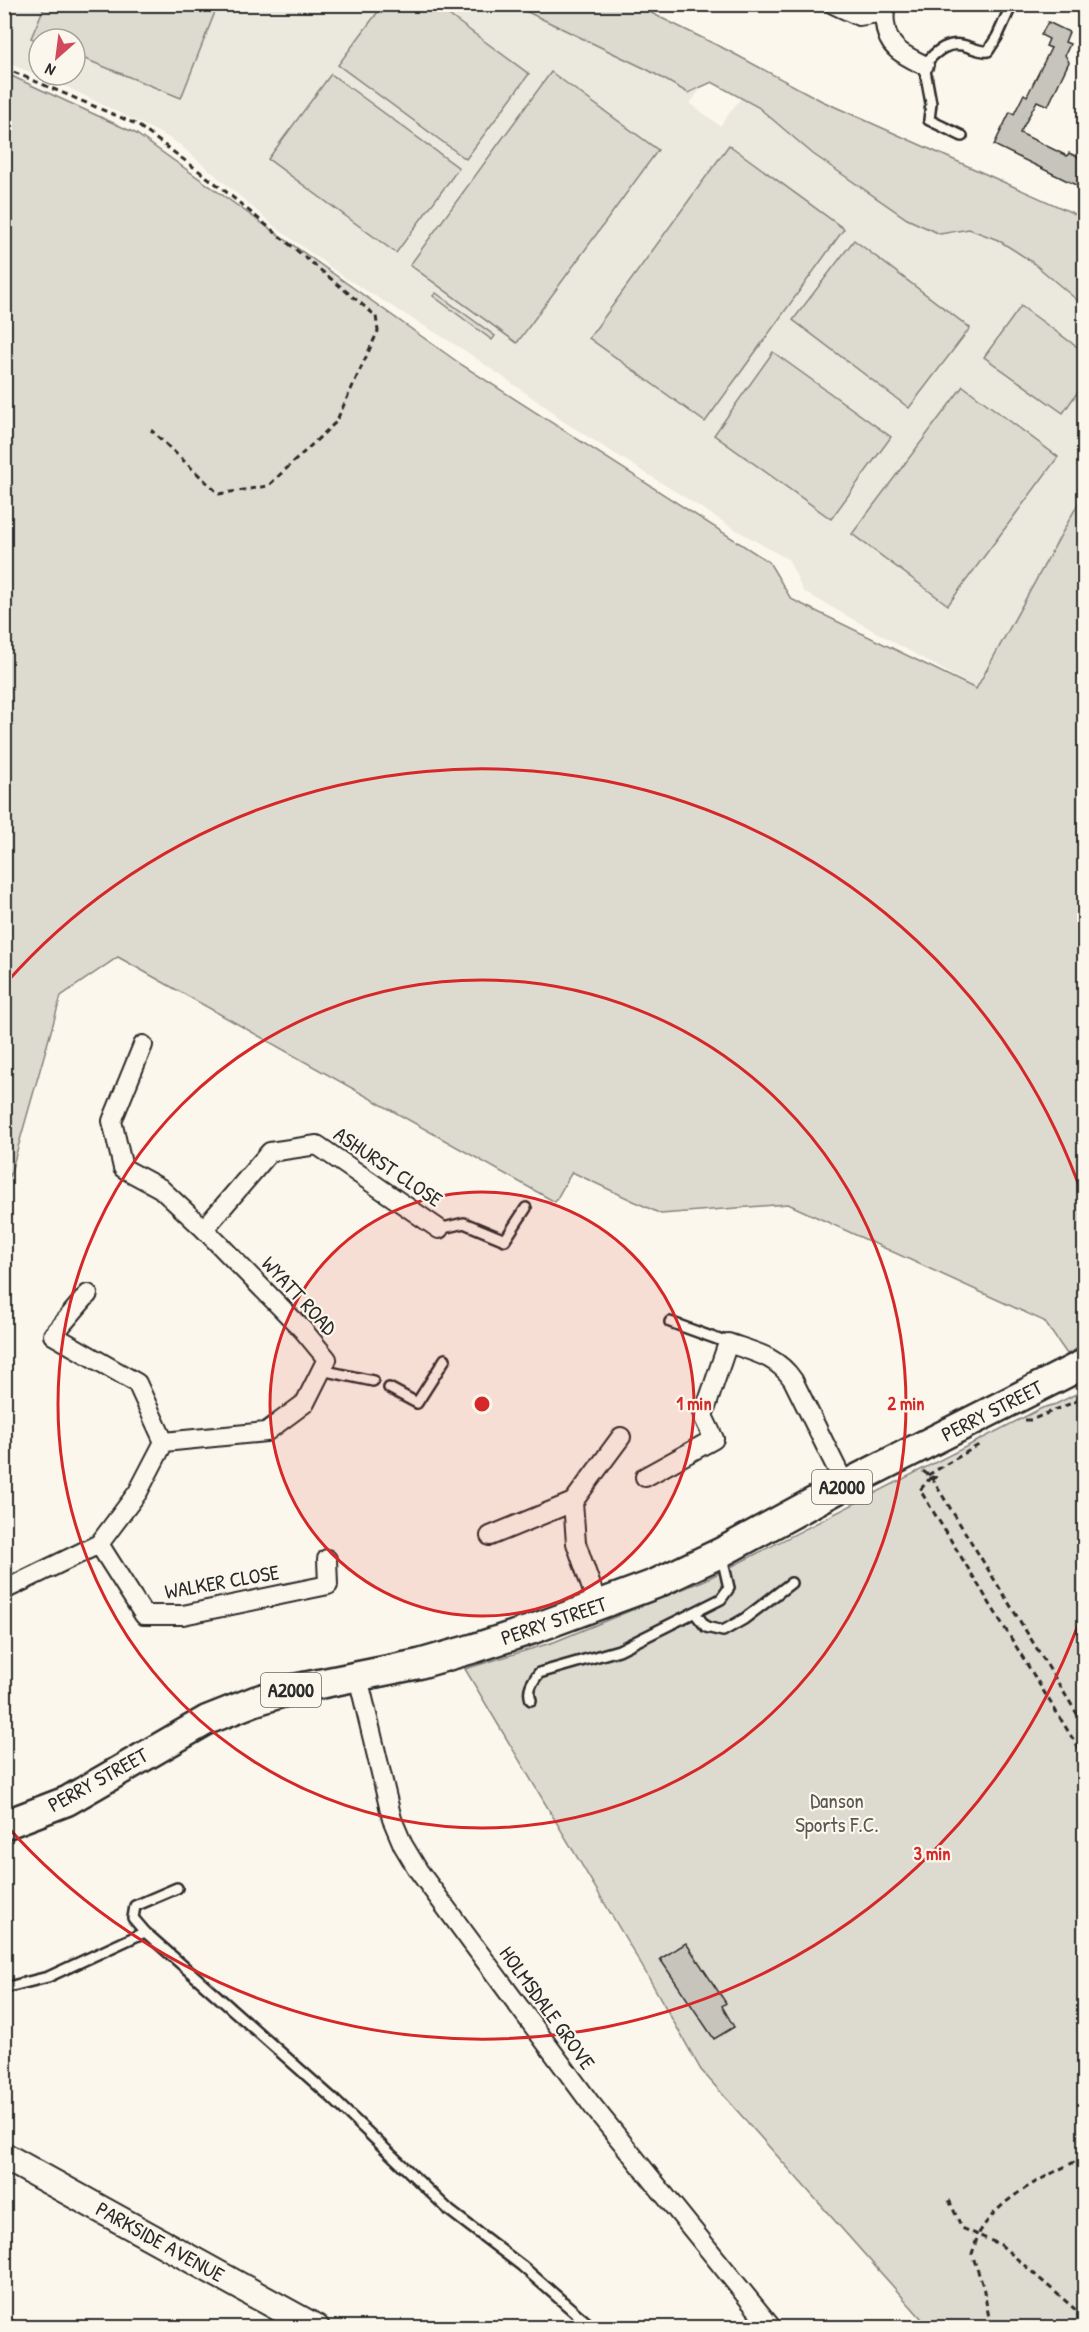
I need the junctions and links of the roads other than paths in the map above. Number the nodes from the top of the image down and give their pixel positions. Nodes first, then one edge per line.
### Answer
1 (833, 4) edge
2 (1012, 4) edge
3 (885, 8) edge
4 (924, 65) junction
5 (962, 136) dead end
6 (143, 1045) dead end
7 (526, 1208) dead end
8 (204, 1229) junction
9 (439, 1229) joint
10 (88, 1294) dead end
11 (670, 1323) dead end
12 (728, 1343) junction
13 (445, 1359) dead end
14 (1084, 1364) edge
15 (321, 1370) junction
16 (373, 1381) dead end
17 (390, 1388) dead end
18 (621, 1437) dead end
19 (164, 1442) junction
20 (645, 1477) dead end
21 (845, 1485) junction
22 (573, 1502) junction
23 (490, 1536) dead end
24 (99, 1544) junction
25 (720, 1553) junction
26 (327, 1559) dead end
27 (791, 1583) dead end
28 (4, 1590) edge
29 (598, 1606) junction
30 (695, 1612) junction
31 (358, 1677) junction
32 (531, 1700) dead end
33 (4, 1825) edge
34 (177, 1888) dead end
35 (145, 1932) junction
36 (4, 1988) edge
37 (4, 2156) edge
38 (4, 2322) edge
39 (14, 2328) edge
40 (316, 2328) edge
41 (592, 2328) edge
42 (772, 2328) edge

1 - 3 street
2 - 4 lane
3 - 4 street
4 - 5 lane
6 - 8 street, WYATT ROAD
7 - 9 lane
8 - 9 street, ASHURST CLOSE
8 - 15 street, WYATT ROAD
10 - 19 street
11 - 12 lane
12 - 20 street
12 - 21 street
13 - 17 lane
14 - 21 main road, PERRY STREET / A2000
15 - 16 lane
15 - 19 street, WYATT ROAD
18 - 22 street
19 - 24 street
21 - 25 main road, PERRY STREET / A2000
22 - 23 street
22 - 29 street
24 - 26 street, WALKER CLOSE
24 - 28 street
25 - 29 main road, PERRY STREET / A2000
25 - 30 lane
27 - 30 lane
29 - 31 main road, PERRY STREET / A2000
30 - 32 lane
31 - 33 main road, PERRY STREET / A2000
31 - 42 street, HOLMSDALE GROVE
34 - 35 lane
35 - 36 lane
35 - 41 lane
37 - 40 street, PARKSIDE AVENUE
38 - 39 lane

